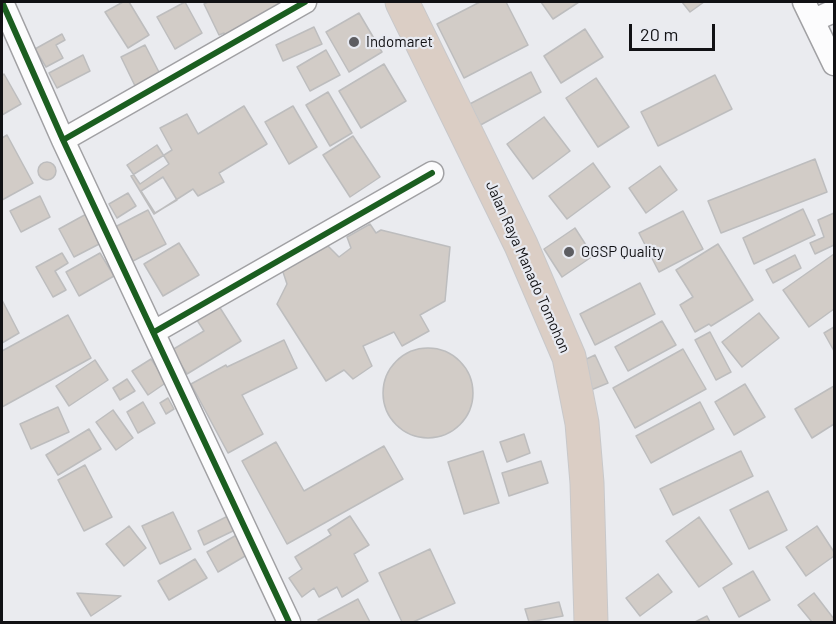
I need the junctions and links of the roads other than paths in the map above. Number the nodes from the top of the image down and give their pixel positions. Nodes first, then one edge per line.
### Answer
1 (2, 2) edge
2 (304, 2) edge
3 (402, 2) edge
4 (818, 11) edge
5 (10, 41) edge
6 (834, 64) edge
7 (63, 140) junction
8 (432, 173) dead end
9 (154, 332) junction
10 (289, 622) edge
11 (591, 622) edge

1 - 5 street
2 - 7 street
3 - 11 highway, Jalan Raya Manado Tomohon
4 - 6 street
5 - 7 street
7 - 9 street
8 - 9 street
9 - 10 street

